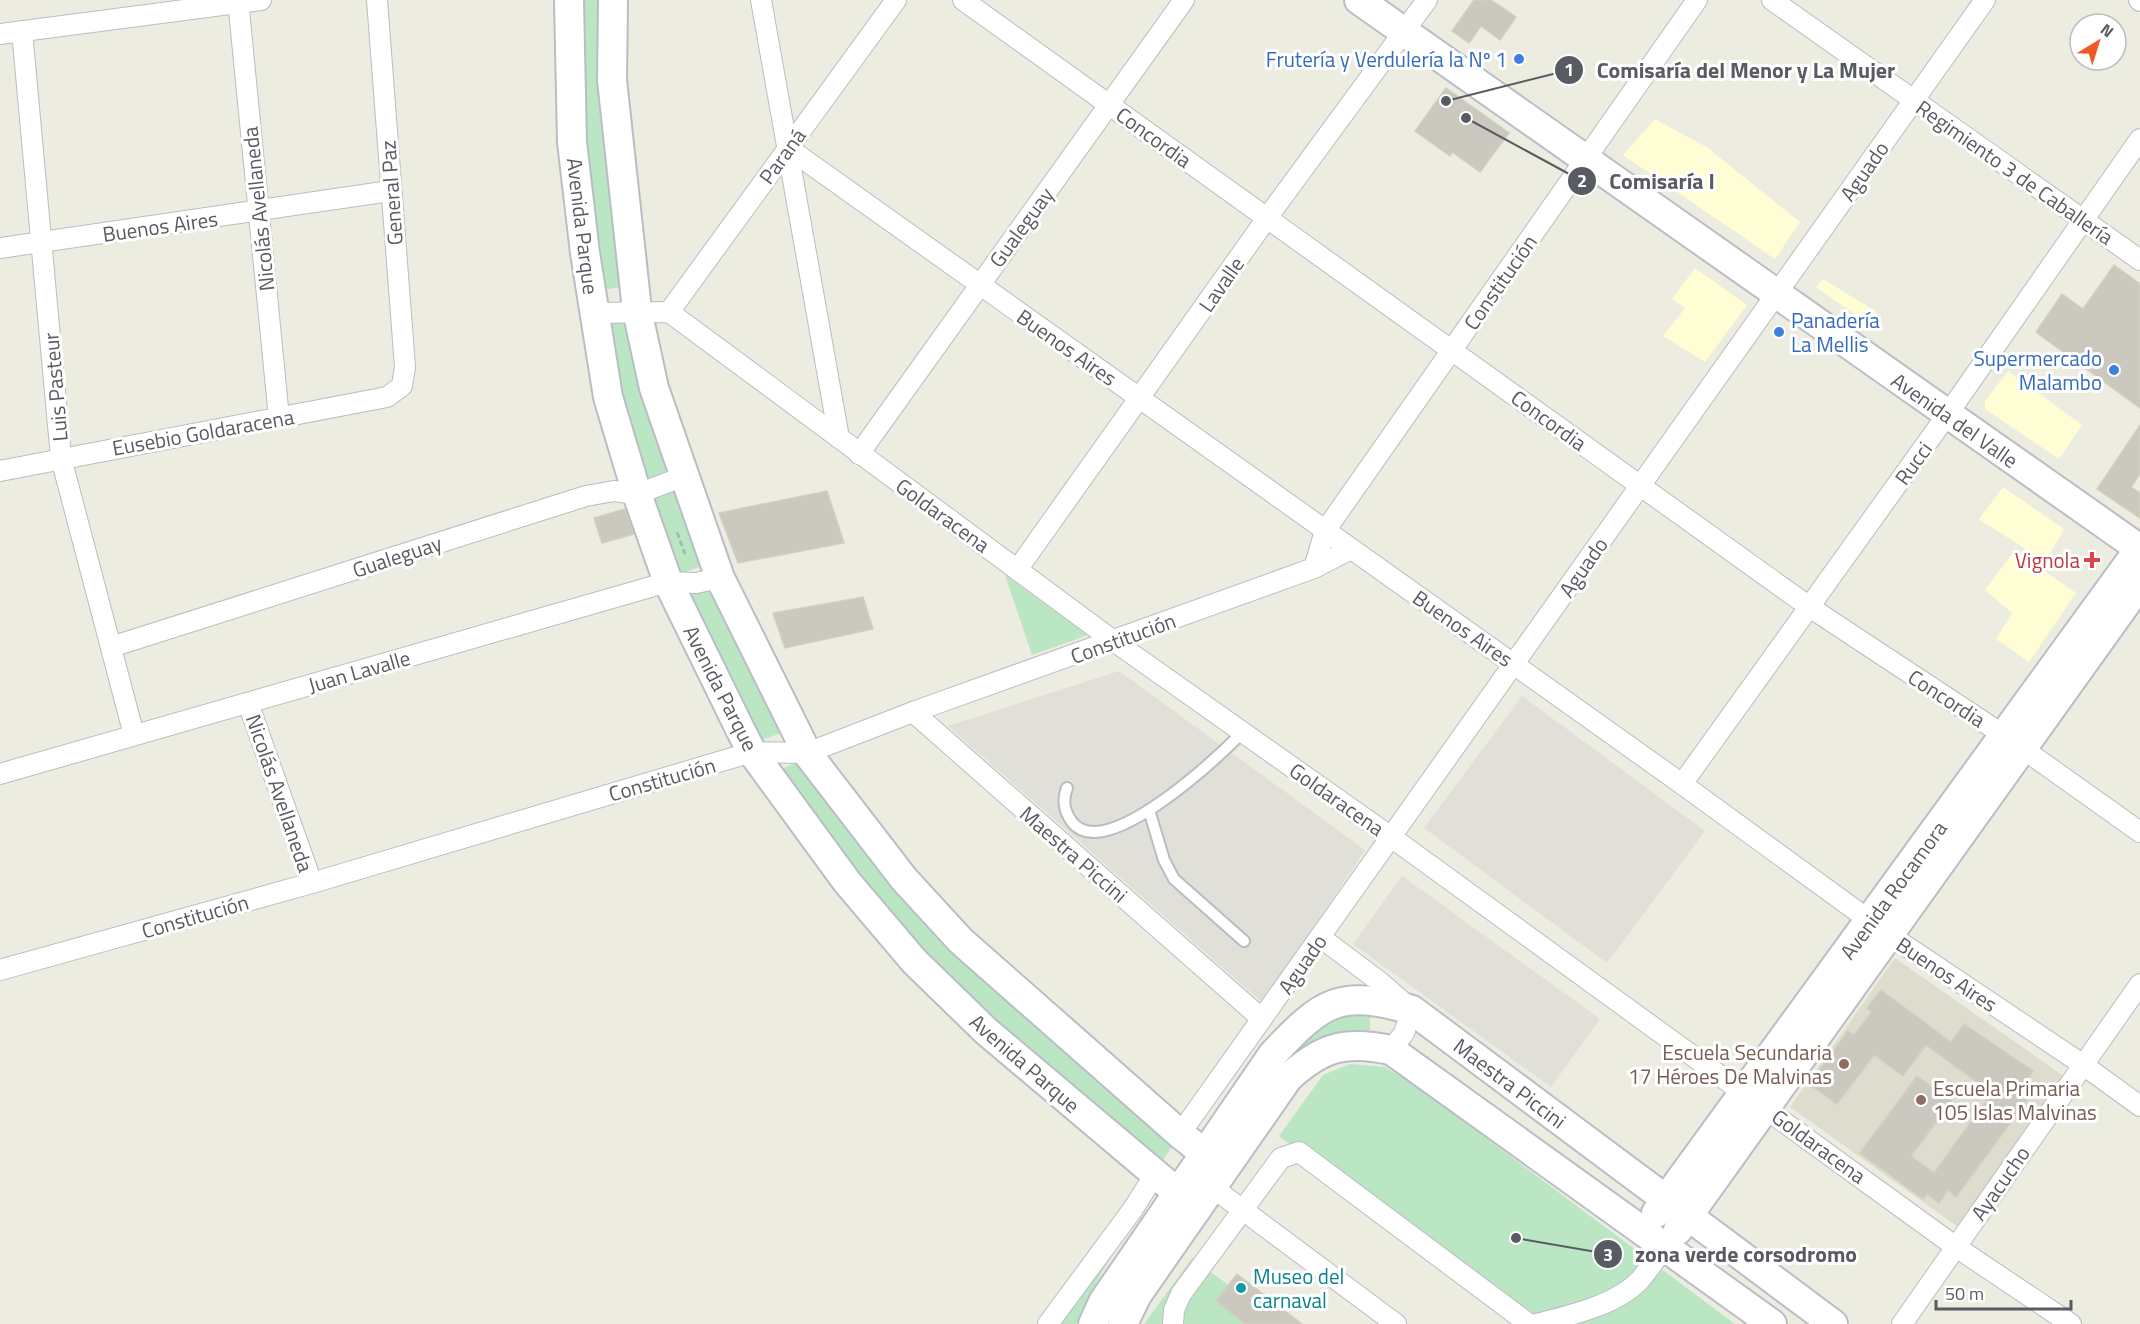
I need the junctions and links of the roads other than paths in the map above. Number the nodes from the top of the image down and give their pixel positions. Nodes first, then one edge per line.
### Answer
1 (261, 0) edge
2 (377, 0) edge
3 (569, 0) edge
4 (613, 0) edge
5 (761, 0) edge
6 (897, 0) edge
7 (963, 0) edge
8 (1184, 0) edge
9 (1359, 0) edge
10 (1427, 0) edge
11 (1697, 0) edge
12 (1773, 0) edge
13 (1985, 0) edge
14 (238, 1) edge
15 (22, 31) junction
16 (1404, 32) junction
17 (0, 34) edge
18 (1914, 100) junction
19 (1109, 105) junction
20 (2140, 139) edge
21 (788, 148) junction
22 (1586, 159) junction
23 (390, 191) junction
24 (259, 212) junction
25 (1267, 218) junction
26 (2083, 220) junction
27 (41, 242) junction
28 (0, 248) edge
29 (2140, 260) edge
30 (980, 285) junction
31 (1776, 294) junction
32 (637, 310) junction
33 (669, 312) junction
34 (594, 313) junction
35 (1451, 350) junction
36 (402, 386) joint
37 (1140, 399) junction
38 (1947, 415) junction
39 (279, 418) junction
40 (839, 438) junction
41 (859, 454) junction
42 (61, 458) junction
43 (0, 471) edge
44 (685, 476) junction
45 (1640, 486) junction
46 (637, 494) junction
47 (1325, 531) junction
48 (2140, 548) edge
49 (1351, 549) junction
50 (1314, 568) junction
51 (1017, 570) junction
52 (720, 578) junction
53 (668, 582) junction
54 (2140, 584) edge
55 (1808, 606) junction
56 (1114, 642) junction
57 (111, 647) junction
58 (1514, 664) junction
59 (248, 704) junction
60 (913, 712) junction
61 (1243, 732) junction
62 (134, 735) junction
63 (2015, 742) junction
64 (752, 753) junction
65 (807, 753) junction
66 (0, 774) edge
67 (1682, 784) junction
68 (1067, 788) dead end
69 (1149, 810) junction
70 (2140, 832) edge
71 (1391, 837) junction
72 (312, 883) junction
73 (1880, 929) junction
74 (1320, 937) junction
75 (1244, 941) dead end
76 (0, 970) edge
77 (2140, 984) edge
78 (1412, 1010) junction
79 (1262, 1019) junction
80 (1392, 1050) junction
81 (2082, 1064) junction
82 (1756, 1100) junction
83 (2140, 1106) edge
84 (1180, 1134) junction
85 (1155, 1174) junction
86 (1202, 1182) junction
87 (1667, 1200) junction
88 (1243, 1210) junction
89 (1689, 1216) junction
90 (1643, 1230) junction
91 (1666, 1246) junction
92 (1956, 1247) junction
93 (1048, 1324) edge
94 (1093, 1324) edge
95 (1123, 1324) edge
96 (1173, 1324) edge
97 (1396, 1324) edge
98 (1529, 1324) edge
99 (1536, 1324) edge
100 (1772, 1324) edge
101 (1833, 1324) edge
102 (1902, 1324) edge
103 (2071, 1324) edge

1 - 14 street
2 - 23 street, General Paz
3 - 34 main road, Avenida Parque
4 - 32 main road, Avenida Parque
5 - 21 street
6 - 21 street, Paraná
7 - 19 street, Concordia
8 - 19 street, Gualeguay
9 - 16 main road, Avenida del Valle
10 - 16 street, Lavalle
11 - 22 street, Constitución
12 - 18 street, Regimiento 3 de Caballería
13 - 18 street, Aguado
14 - 15 street
14 - 24 street, Nicolás Avellaneda
15 - 17 street
15 - 27 street, Luis Pasteur
16 - 22 main road, Avenida del Valle
16 - 25 street, Lavalle
18 - 26 street, Regimiento 3 de Caballería
18 - 31 street, Aguado
19 - 25 street, Concordia
19 - 30 street, Gualeguay
20 - 26 street, Rucci
21 - 30 street, Buenos Aires
21 - 33 street, Paraná
21 - 40 street
22 - 31 main road, Avenida del Valle
22 - 35 street, Constitución
23 - 24 street, Buenos Aires
23 - 36 street, General Paz
24 - 27 street, Buenos Aires
24 - 39 street, Nicolás Avellaneda
25 - 35 street, Concordia
25 - 37 street, Lavalle
26 - 29 street, Regimiento 3 de Caballería
26 - 38 street, Rucci
27 - 28 street, Buenos Aires
27 - 42 street, Luis Pasteur
30 - 37 street, Buenos Aires
30 - 41 street, Gualeguay
31 - 38 main road, Avenida del Valle
31 - 45 street, Aguado
32 - 33 street
32 - 34 street
32 - 44 main road, Avenida Parque
33 - 40 street, Goldaracena
34 - 46 main road, Avenida Parque
35 - 45 street, Concordia
35 - 47 street, Constitución
36 - 39 street, Eusebio Goldaracena
37 - 47 street, Buenos Aires
37 - 51 street, Lavalle
38 - 48 main road, Avenida del Valle
38 - 55 street, Rucci
39 - 42 street, Eusebio Goldaracena
40 - 41 street, Goldaracena
41 - 51 street, Goldaracena
42 - 43 street, Eusebio Goldaracena
42 - 57 street, Luis Pasteur
44 - 46 street, Gualeguay
44 - 52 main road, Avenida Parque
45 - 55 street, Concordia
45 - 58 street, Aguado
46 - 53 main road, Avenida Parque
46 - 57 street, Gualeguay
47 - 49 street, Buenos Aires
47 - 50 street, Constitución
48 - 63 main road, Avenida Rocamora
49 - 50 street, Constitución
49 - 58 street, Buenos Aires
50 - 56 street, Constitución
51 - 56 street, Goldaracena
52 - 53 street, Juan Lavalle
52 - 65 main road, Avenida Parque
53 - 59 street, Juan Lavalle
53 - 64 main road, Avenida Parque
54 - 63 main road, Avenida Rocamora
55 - 63 street, Concordia
55 - 67 street, Rucci
56 - 60 street, Constitución
56 - 61 street, Goldaracena
57 - 62 street, Luis Pasteur
58 - 67 street, Buenos Aires
58 - 71 street, Aguado
59 - 62 street, Juan Lavalle
59 - 72 street, Nicolás Avellaneda
60 - 65 street, Constitución
60 - 79 street, Maestra Piccini
61 - 69 lane
61 - 71 street, Goldaracena
62 - 66 street, Juan Lavalle
63 - 70 street, Concordia
63 - 73 main road, Avenida Rocamora
64 - 65 street, Constitución
64 - 72 street, Constitución
64 - 85 main road, Avenida Parque
65 - 84 main road, Avenida Parque
67 - 73 street, Buenos Aires
68 - 69 lane
69 - 75 lane
71 - 74 street, Aguado
71 - 82 street, Goldaracena
72 - 76 street, Constitución
73 - 81 street, Buenos Aires
73 - 82 main road, Avenida Rocamora
74 - 78 street
74 - 79 street, Aguado
77 - 81 street, Ayacucho
78 - 80 street
78 - 86 main road, Maestra Piccini
78 - 87 main road, Maestra Piccini
79 - 84 street, Aguado
80 - 86 main road, Maestra Piccini
80 - 90 main road, Maestra Piccini
81 - 83 street, Buenos Aires
81 - 92 street, Ayacucho
82 - 87 main road, Avenida Rocamora
82 - 89 main road, Avenida Rocamora
82 - 92 street, Goldaracena
84 - 86 main road, Avenida Parque
85 - 86 main road, Avenida Parque
85 - 93 street
86 - 88 street
86 - 94 main road
86 - 95 main road
87 - 89 main road, Maestra Piccini
87 - 90 main road, Avenida Rocamora
88 - 96 street
88 - 97 street
88 - 98 street
89 - 91 main road, Avenida Rocamora
89 - 101 main road, Maestra Piccini
90 - 91 main road, Maestra Piccini
91 - 99 street
91 - 100 main road, Maestra Piccini
92 - 102 street, Ayacucho
92 - 103 street, Goldaracena

